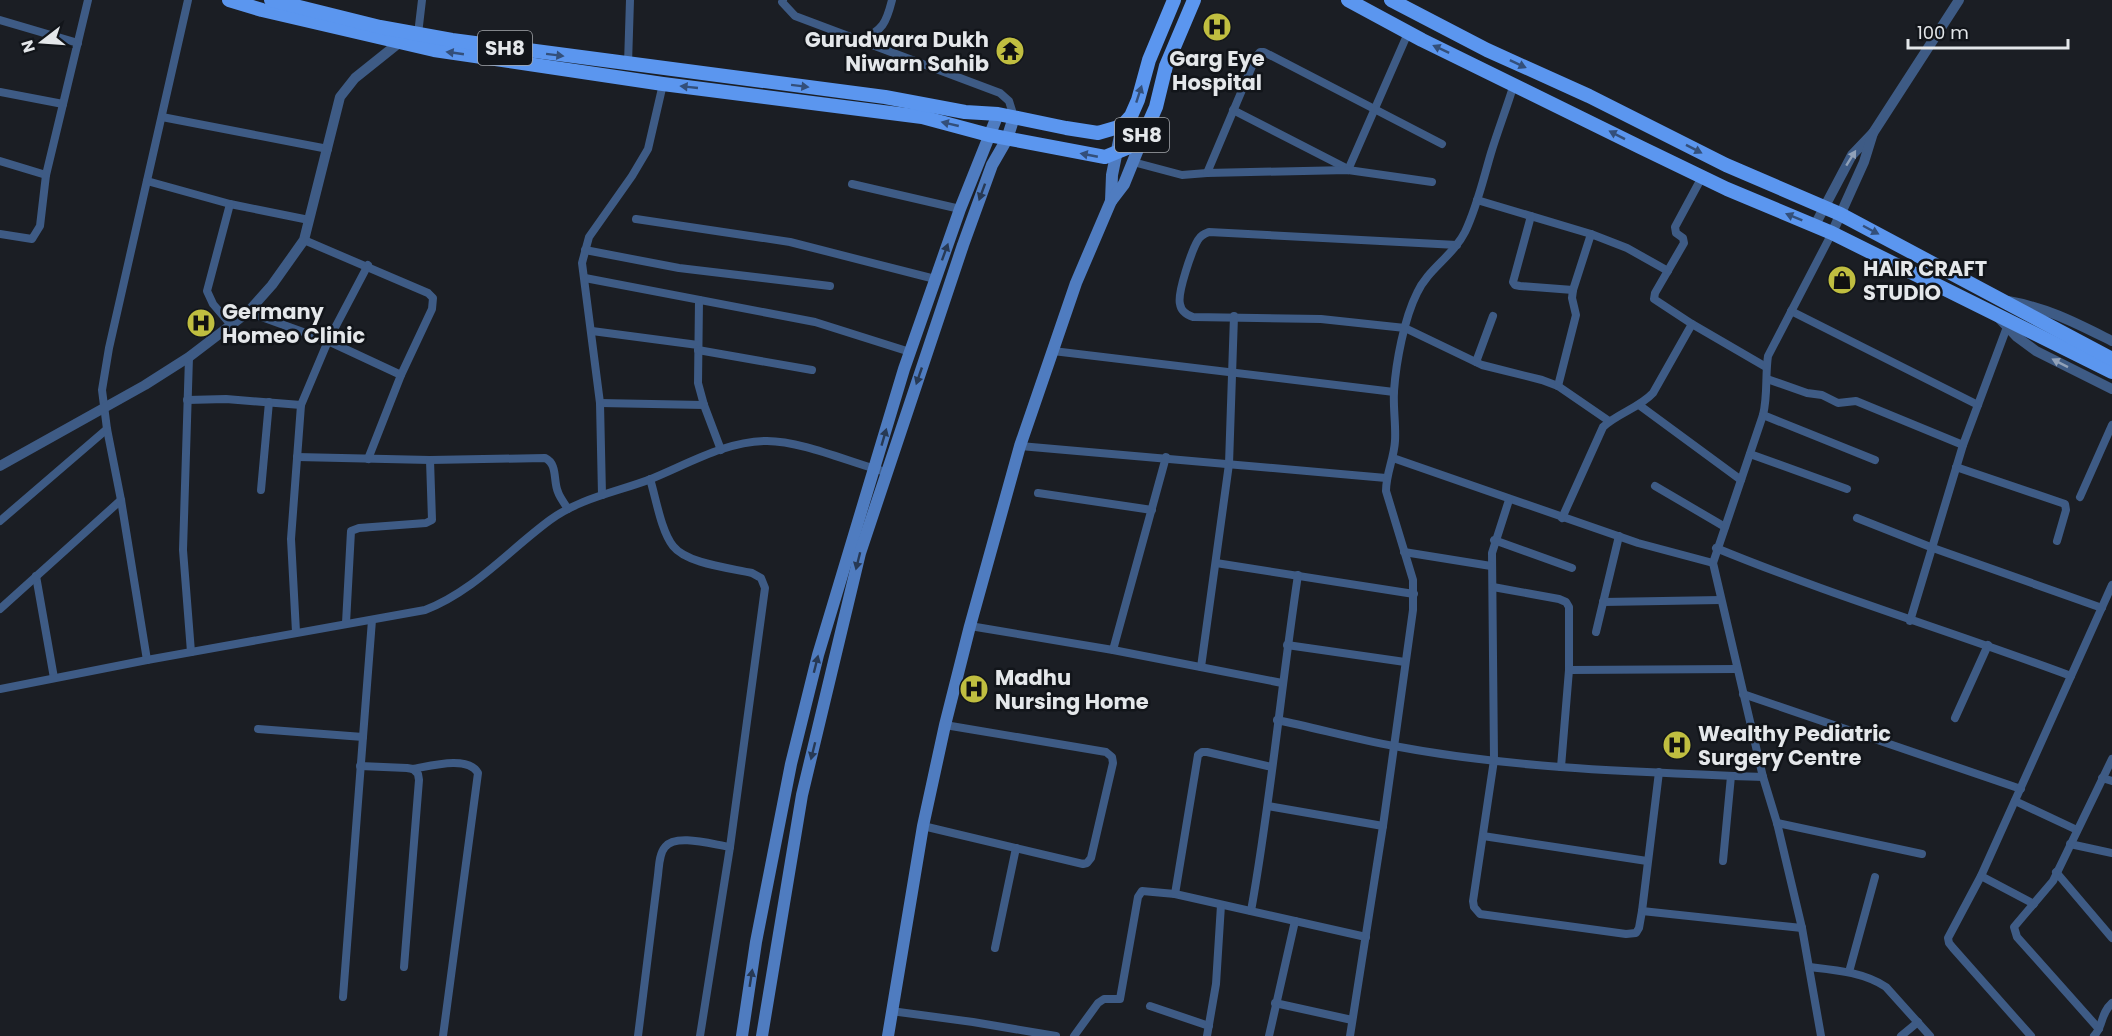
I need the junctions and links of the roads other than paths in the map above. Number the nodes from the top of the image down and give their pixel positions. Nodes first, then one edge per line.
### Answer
1 (88, 0) edge
2 (189, 0) edge
3 (271, 0) edge
4 (422, 0) edge
5 (630, 0) edge
6 (892, 0) edge
7 (1174, 0) edge
8 (1194, 0) edge
9 (1348, 0) edge
10 (1391, 0) edge
11 (1959, 0) edge
12 (235, 1) edge
13 (781, 1) edge
14 (0, 20) edge
15 (1408, 33) junction
16 (418, 34) junction
17 (861, 41) junction
18 (400, 42) junction
19 (78, 43) junction
20 (628, 64) junction
21 (663, 84) junction
22 (1514, 84) junction
23 (0, 92) edge
24 (1009, 101) junction
25 (63, 104) junction
26 (1375, 109) junction
27 (1233, 110) junction
28 (998, 114) junction
29 (162, 117) junction
30 (1014, 117) junction
31 (1122, 126) junction
32 (1145, 132) junction
33 (1873, 133) junction
34 (989, 135) junction
35 (1006, 139) junction
36 (1442, 144) dead end
37 (328, 149) junction
38 (1116, 154) junction
39 (0, 161) edge
40 (1133, 162) junction
41 (1348, 170) junction
42 (1207, 173) junction
43 (46, 175) junction
44 (1702, 177) junction
45 (147, 181) junction
46 (1432, 182) dead end
47 (852, 184) dead end
48 (1477, 200) junction
49 (1111, 201) junction
50 (230, 204) junction
51 (1825, 206) junction
52 (960, 209) junction
53 (1840, 214) junction
54 (1531, 216) junction
55 (636, 219) dead end
56 (309, 220) junction
57 (1815, 225) junction
58 (1832, 233) junction
59 (0, 234) edge
60 (1591, 234) junction
61 (304, 240) junction
62 (1457, 245) junction
63 (585, 250) junction
64 (368, 266) junction
65 (1668, 271) junction
66 (585, 278) junction
67 (935, 279) junction
68 (830, 286) dead end
69 (1573, 290) junction
70 (699, 300) junction
71 (2004, 302) junction
72 (1791, 311) junction
73 (248, 312) junction
74 (1234, 316) junction
75 (1493, 316) dead end
76 (1692, 324) junction
77 (231, 325) junction
78 (2009, 325) junction
79 (1405, 328) junction
80 (592, 331) junction
81 (328, 341) junction
82 (2112, 341) edge
83 (698, 347) junction
84 (1053, 351) junction
85 (910, 352) junction
86 (189, 357) junction
87 (2112, 359) edge
88 (1476, 362) junction
89 (1766, 367) junction
90 (812, 370) dead end
91 (2112, 372) edge
92 (1232, 374) junction
93 (401, 375) junction
94 (1767, 379) junction
95 (1558, 386) junction
96 (2112, 389) edge
97 (1394, 392) junction
98 (187, 400) junction
99 (269, 402) junction
100 (600, 403) junction
101 (301, 405) junction
102 (704, 405) junction
103 (1639, 405) junction
104 (1978, 405) junction
105 (104, 408) junction
106 (1763, 415) junction
107 (1609, 422) junction
108 (2112, 425) edge
109 (107, 429) junction
110 (1964, 445) junction
111 (1020, 446) junction
112 (721, 450) junction
113 (1750, 454) junction
114 (297, 457) junction
115 (1166, 457) junction
116 (1393, 458) junction
117 (368, 459) junction
118 (430, 460) junction
119 (1875, 460) dead end
120 (1228, 464) junction
121 (0, 466) edge
122 (1956, 467) junction
123 (880, 470) junction
124 (1386, 478) junction
125 (650, 479) junction
126 (1741, 480) junction
127 (1655, 486) dead end
128 (1847, 489) dead end
129 (261, 490) dead end
130 (1038, 493) dead end
131 (602, 495) junction
132 (2080, 497) dead end
133 (121, 500) junction
134 (1509, 500) junction
135 (568, 509) junction
136 (1152, 510) junction
137 (1562, 518) junction
138 (1857, 518) dead end
139 (0, 521) edge
140 (1725, 527) junction
141 (1619, 536) junction
142 (1494, 540) junction
143 (2057, 541) dead end
144 (1716, 548) junction
145 (1933, 548) junction
146 (1404, 552) junction
147 (1216, 563) junction
148 (1713, 563) junction
149 (1491, 566) junction
150 (1572, 568) dead end
151 (1298, 575) junction
152 (36, 576) junction
153 (2112, 585) edge
154 (1493, 587) junction
155 (1414, 594) junction
156 (1721, 600) junction
157 (1603, 602) junction
158 (2102, 608) junction
159 (0, 609) edge
160 (372, 620) junction
161 (1910, 621) junction
162 (346, 623) junction
163 (970, 626) junction
164 (296, 632) junction
165 (1596, 632) dead end
166 (1287, 645) junction
167 (1988, 645) junction
168 (1113, 650) junction
169 (191, 652) junction
170 (147, 660) junction
171 (1405, 662) junction
172 (1201, 667) junction
173 (1737, 669) junction
174 (1569, 670) junction
175 (2071, 676) junction
176 (54, 678) junction
177 (1282, 683) junction
178 (0, 689) edge
179 (1743, 694) junction
180 (1955, 718) dead end
181 (1277, 720) junction
182 (945, 725) junction
183 (258, 729) dead end
184 (363, 737) junction
185 (1394, 746) junction
186 (2112, 759) edge
187 (1494, 760) junction
188 (360, 766) junction
189 (1272, 767) junction
190 (1560, 767) junction
191 (413, 770) junction
192 (1659, 772) junction
193 (1731, 776) junction
194 (1763, 777) junction
195 (2102, 778) junction
196 (2112, 781) edge
197 (2021, 789) junction
198 (2015, 801) junction
199 (1268, 806) junction
200 (1777, 823) junction
201 (923, 826) junction
202 (1383, 826) junction
203 (2078, 830) junction
204 (1483, 836) junction
205 (2070, 844) junction
206 (730, 848) junction
207 (1016, 848) junction
208 (2112, 853) edge
209 (1922, 855) dead end
210 (1647, 861) junction
211 (1723, 861) dead end
212 (2056, 872) junction
213 (1982, 876) junction
214 (1875, 877) dead end
215 (1175, 894) junction
216 (2034, 904) junction
217 (1221, 905) junction
218 (1251, 911) junction
219 (1642, 911) junction
220 (1295, 921) junction
221 (1802, 928) junction
222 (1366, 937) junction
223 (2112, 938) edge
224 (995, 948) dead end
225 (404, 967) dead end
226 (1809, 967) junction
227 (1849, 972) junction
228 (343, 997) dead end
229 (1275, 1003) junction
230 (2112, 1003) edge
231 (1150, 1006) dead end
232 (891, 1011) junction
233 (1352, 1020) junction
234 (1918, 1022) junction
235 (1209, 1026) junction
236 (2096, 1032) edge
237 (442, 1036) edge
238 (638, 1036) edge
239 (699, 1036) edge
240 (742, 1036) edge
241 (762, 1036) edge
242 (888, 1036) edge
243 (1056, 1036) edge
244 (1074, 1036) edge
245 (1207, 1036) edge
246 (1269, 1036) edge
247 (1350, 1036) edge
248 (1821, 1036) edge
249 (1901, 1036) edge
250 (1930, 1036) edge
251 (2031, 1036) edge

1 - 19 street
2 - 29 street
3 - 16 main road, SH8
4 - 16 street
5 - 20 street
6 - 17 street
31 -> 7 main road, SH8
8 - 32 main road, SH8
9 - 15 main road
10 -> 51 main road
11 - 33 street
12 - 18 main road
13 - 17 street
14 - 19 street
22 -> 15 main road
15 - 26 street
16 -> 20 main road, SH8
17 - 24 street
21 -> 18 main road
18 - 37 street
19 - 25 street
20 -> 28 main road, SH8
34 -> 21 main road, SH8
21 - 63 street
44 -> 22 main road
22 - 48 street
23 - 25 street
24 - 28 street
24 - 30 street
25 - 43 street
26 - 27 street
26 - 36 street
26 - 41 street
27 - 41 street
27 - 42 street
28 - 30 main road, SH8
28 - 34 main road
29 - 37 street
29 - 45 street
30 - 31 main road, SH8
30 - 35 main road
31 - 38 main road
32 - 38 main road, SH8
32 - 40 main road
51 -> 33 street
33 - 53 street
34 - 35 main road, SH8
34 - 52 main road
38 -> 35 main road, SH8
35 -> 123 main road
37 - 56 street
38 - 49 main road
39 - 43 street
40 - 42 street
40 - 49 main road
41 - 42 street
41 - 46 street
43 - 59 street
57 -> 44 main road
44 - 65 street
45 - 50 street
45 - 105 street
47 - 52 street
48 - 54 street
48 - 62 street
49 - 84 main road
50 - 56 street
50 - 77 street
51 - 53 main road
51 - 57 street
67 -> 52 main road
53 - 58 street
53 -> 71 main road
54 - 60 street
54 - 69 street
55 - 67 street
56 - 61 street
57 - 58 main road
58 - 72 street
58 - 78 main road
60 - 65 street
60 - 69 street
61 - 64 street
61 - 73 street
62 - 74 street
62 - 79 street
63 - 66 street
63 - 68 street
64 - 81 street
64 - 93 street
65 - 76 street
66 - 70 street
66 - 80 street
67 - 85 main road
69 - 95 street
70 - 83 street
70 - 85 street
71 - 82 street
71 - 87 main road
72 - 89 street
72 - 104 street
73 - 77 street
73 - 81 street
74 - 79 street
74 - 92 street
75 - 88 street
76 - 89 street
76 - 103 street
77 - 86 street
78 - 91 main road
96 -> 78 street
78 - 104 street
79 - 88 street
79 - 97 street
80 - 83 street
80 - 100 street
81 - 93 street
81 - 101 street
83 - 90 street
83 - 102 street
84 - 92 street
84 - 111 main road
123 -> 85 main road
86 - 98 street
86 - 105 street
88 - 95 street
89 - 94 street
92 - 97 street
92 - 120 street
93 - 117 street
94 - 106 street
94 - 110 street
95 - 107 street
97 - 116 street
98 - 99 street
98 - 169 street
99 - 101 street
99 - 129 street
100 - 102 street
100 - 131 street
101 - 114 street
102 - 112 street
103 - 107 street
103 - 126 street
104 - 110 street
105 - 109 street
105 - 121 street
106 - 113 street
106 - 119 street
107 - 137 street
108 - 132 street
109 - 133 street
109 - 139 street
110 - 122 street
111 - 115 street
111 - 163 main road
112 - 123 street
112 - 125 street
113 - 126 street
113 - 128 street
114 - 117 street
114 - 164 street
115 - 120 street
115 - 136 street
116 - 124 street
116 - 134 street
117 - 118 street
118 - 135 street
118 - 162 street
120 - 124 street
120 - 147 street
122 - 143 street
122 - 145 street
240 -> 123 main road
123 -> 241 main road
124 - 146 street
125 - 131 street
125 - 206 street
126 - 140 street
127 - 140 street
130 - 136 street
131 - 135 street
133 - 152 street
133 - 170 street
134 - 137 street
134 - 142 street
135 - 160 street
136 - 168 street
137 - 141 street
138 - 145 street
140 - 144 street
141 - 148 street
141 - 157 street
142 - 149 street
142 - 150 street
144 - 148 street
144 - 161 street
145 - 158 street
145 - 161 street
146 - 149 street
146 - 155 street
147 - 151 street
147 - 172 street
148 - 156 street
149 - 154 street
151 - 155 street
151 - 166 street
152 - 159 street
152 - 176 street
153 - 158 street
154 - 174 street
154 - 187 street
155 - 171 street
156 - 157 street
156 - 173 street
157 - 165 street
158 - 175 street
160 - 162 street
160 - 184 street
161 - 167 street
162 - 164 street
163 - 168 street
163 - 182 main road
164 - 169 street
166 - 171 street
166 - 177 street
167 - 175 street
167 - 180 street
168 - 172 street
169 - 170 street
170 - 176 street
171 - 185 street
172 - 177 street
173 - 174 street
173 - 179 street
174 - 190 street
175 - 197 street
176 - 178 street
177 - 181 street
179 - 194 street
179 - 197 street
181 - 185 street
181 - 189 street
182 - 201 main road
182 - 207 street
183 - 184 street
184 - 188 street
185 - 187 street
185 - 202 street
186 - 195 street
187 - 190 street
187 - 204 street
188 - 191 street
188 - 228 street
189 - 199 street
189 - 215 street
190 - 192 street
191 - 225 street
191 - 237 street
192 - 193 street
192 - 210 street
193 - 194 street
193 - 211 street
194 - 200 street
195 - 196 street
195 - 203 street
197 - 198 street
198 - 203 street
198 - 213 street
199 - 202 street
199 - 218 street
200 - 209 street
200 - 221 street
201 - 207 street
201 - 232 main road
202 - 222 street
203 - 205 street
204 - 210 street
204 - 219 street
205 - 208 street
205 - 212 street
206 - 238 street
206 - 239 street
207 - 224 street
210 - 219 street
212 - 216 street
212 - 223 street
213 - 216 street
213 - 251 street
214 - 227 street
215 - 217 street
215 - 244 street
216 - 236 street
217 - 218 street
217 - 235 street
218 - 220 street
219 - 221 street
220 - 222 street
220 - 229 street
221 - 226 street
222 - 233 street
226 - 227 street
226 - 248 street
227 - 234 street
229 - 233 street
229 - 246 street
230 - 236 street
231 - 235 street
232 - 242 main road
232 - 243 street
233 - 247 street
234 - 249 street
234 - 250 street
235 - 245 street

